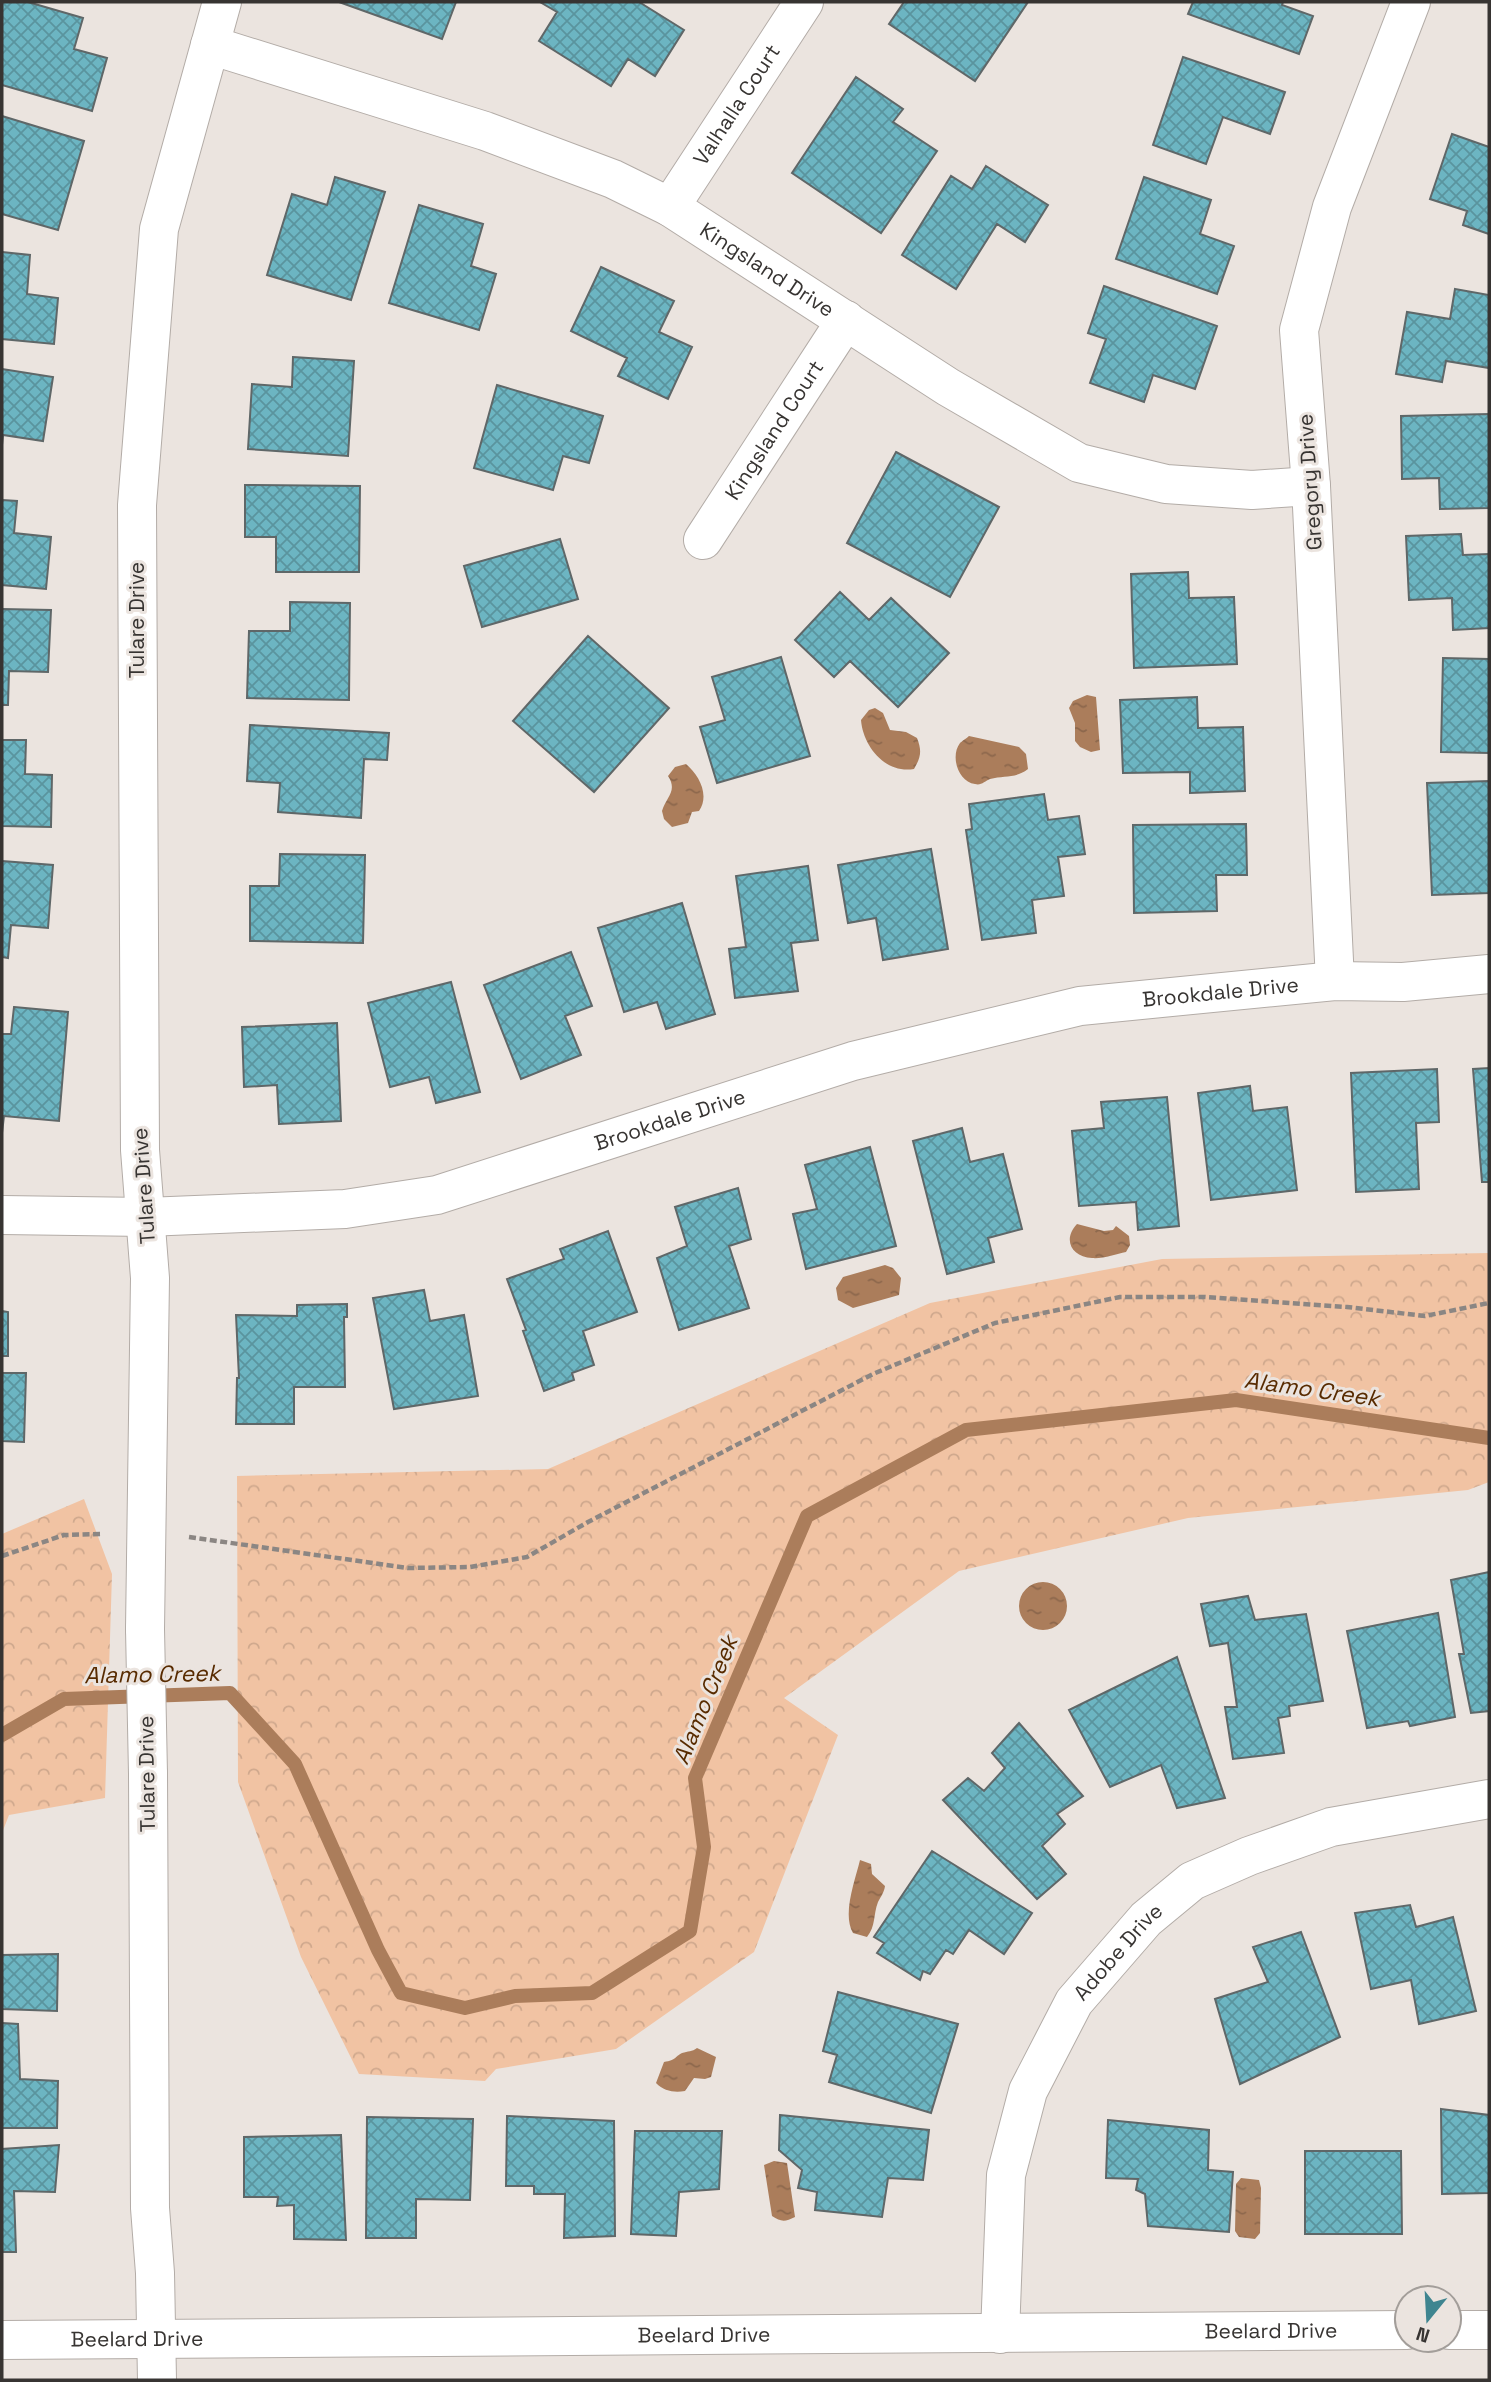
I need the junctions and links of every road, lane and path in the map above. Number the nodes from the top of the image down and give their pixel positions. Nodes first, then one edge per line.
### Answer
1 (222, 2) edge
2 (804, 2) edge
3 (1411, 2) edge
4 (210, 45) junction
5 (670, 207) junction
6 (846, 320) junction
7 (1311, 485) junction
8 (703, 540) dead end
9 (1489, 974) edge
10 (1335, 981) junction
11 (2, 1215) edge
12 (146, 1217) junction
13 (1489, 1303) edge
14 (146, 1531) junction
15 (2, 1556) edge
16 (1489, 1799) edge
17 (1393, 2330) edge
18 (1463, 2330) edge
19 (1489, 2330) edge
20 (1000, 2334) junction
21 (156, 2339) junction
22 (2, 2340) edge
23 (157, 2380) edge

1 - 4 street, Tulare Drive
2 - 5 street, Valhalla Court
3 - 7 street, Gregory Drive
4 - 5 street, Kingsland Drive
4 - 12 street, Tulare Drive
5 - 6 street, Kingsland Drive
6 - 7 street, Kingsland Drive
6 - 8 street, Kingsland Court
7 - 10 street, Gregory Drive
9 - 10 street, Brookdale Drive
10 - 12 street, Brookdale Drive
11 - 12 street, Brookdale Drive
12 - 14 street, Tulare Drive
13 - 14 path
14 - 15 path
14 - 21 street, Tulare Drive
16 - 20 street, Adobe Drive
17 - 20 street, Beelard Drive
18 - 19 street
20 - 21 street, Beelard Drive
21 - 22 street, Beelard Drive
21 - 23 street, Tulare Drive

